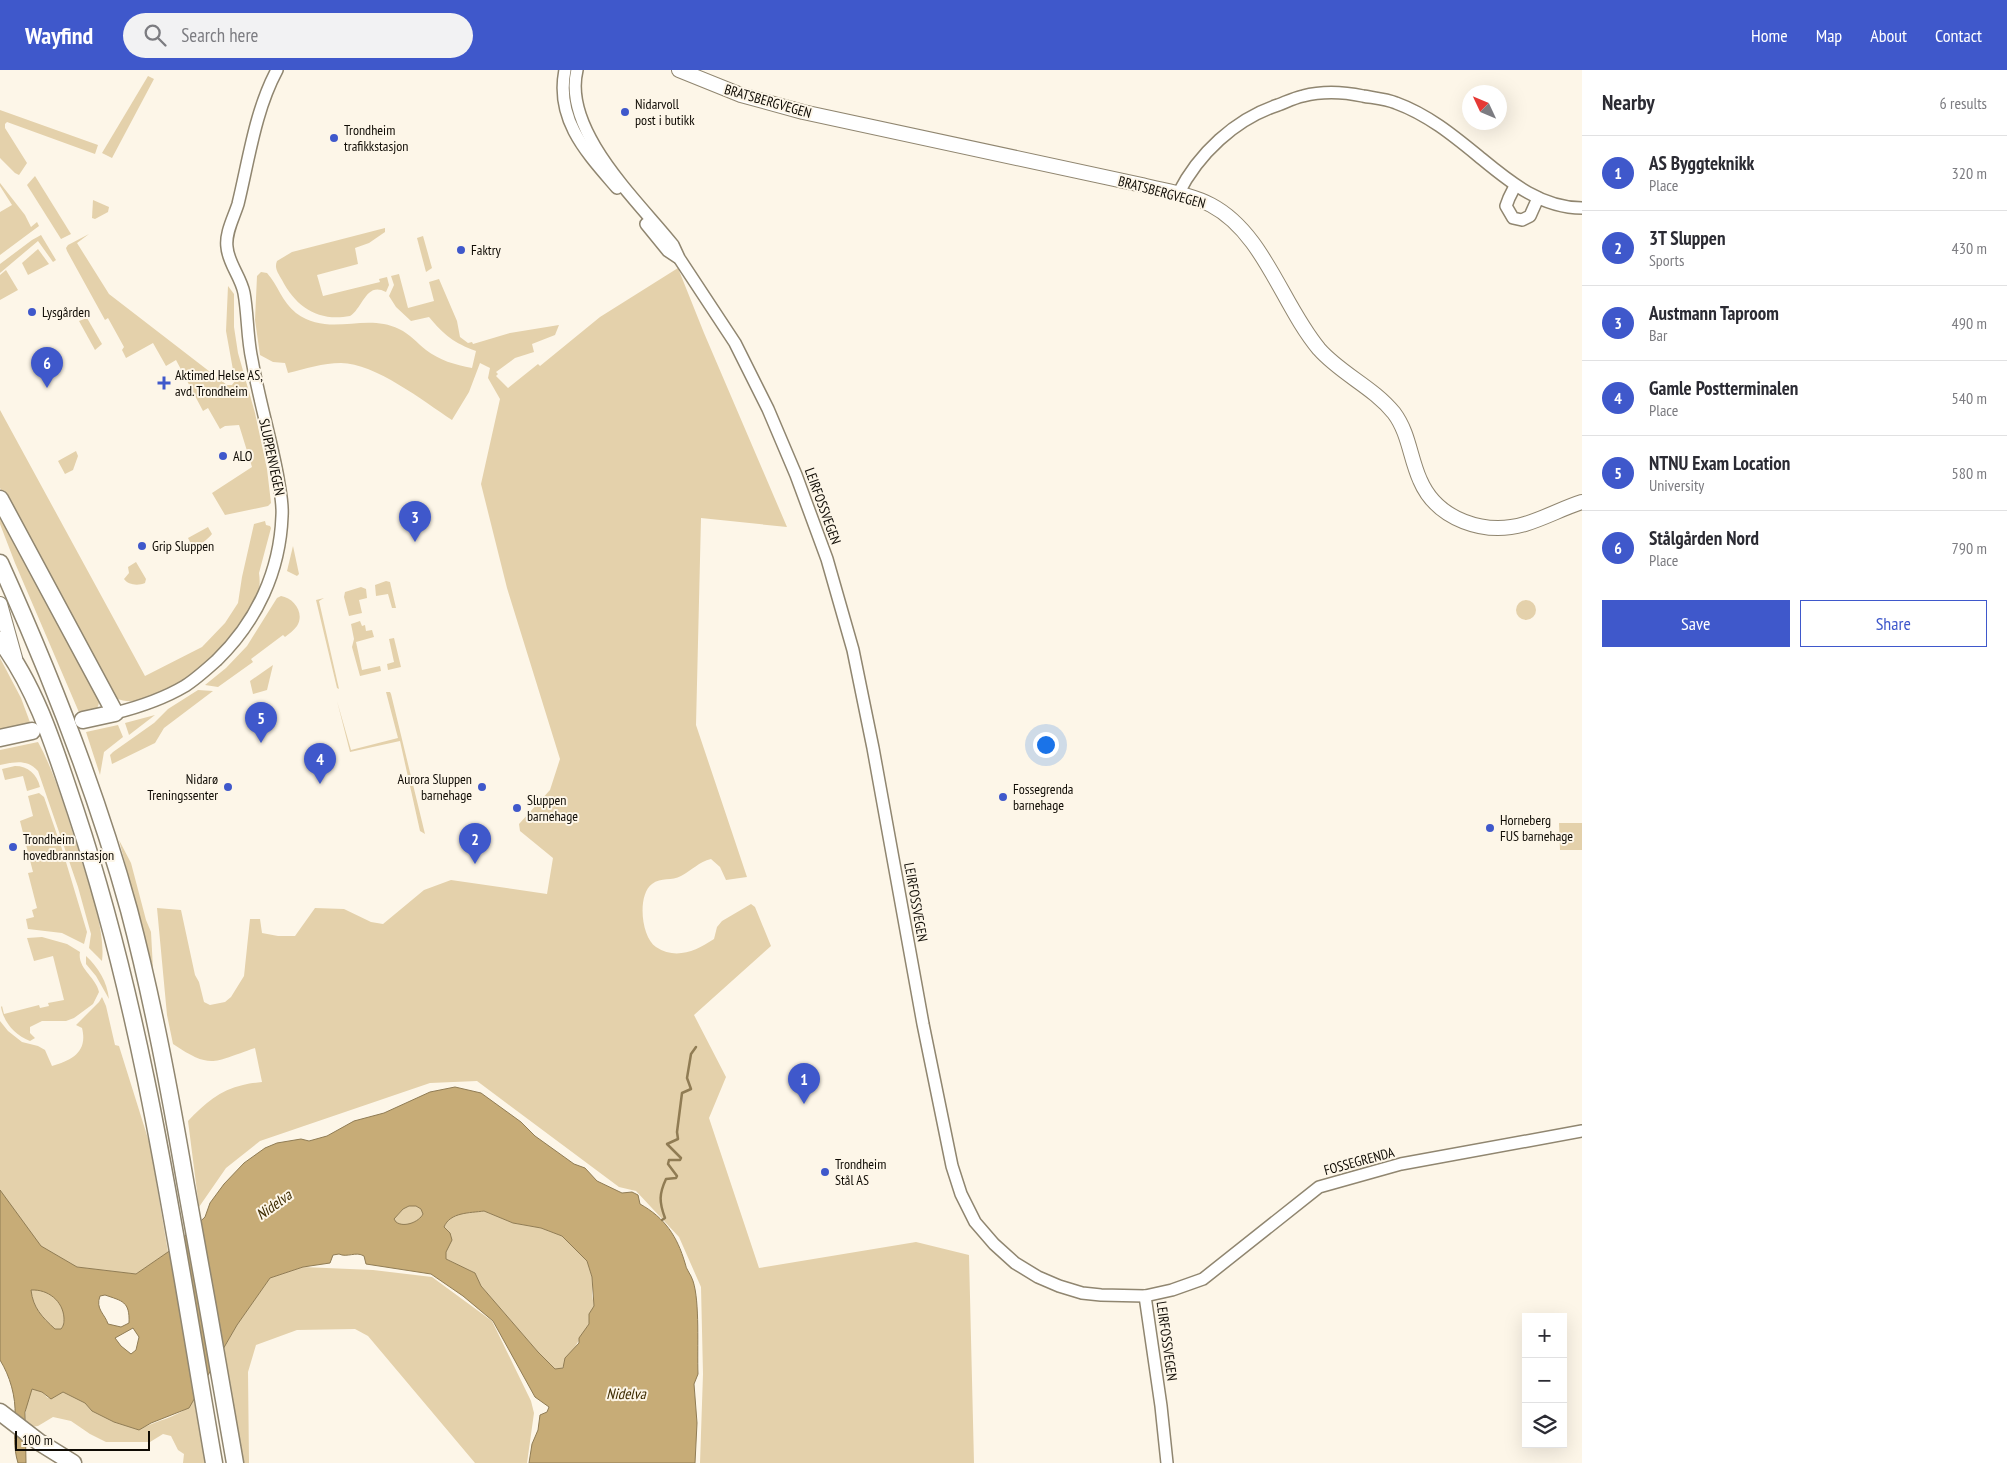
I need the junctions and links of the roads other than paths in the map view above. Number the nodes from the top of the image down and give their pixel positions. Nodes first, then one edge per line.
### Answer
1 (278, 70) edge
2 (565, 70) edge
3 (577, 70) edge
4 (679, 70) edge
5 (1516, 186) junction
6 (1178, 194) junction
7 (1538, 198) junction
8 (1582, 208) edge
9 (679, 258) junction
10 (0, 499) edge
11 (1582, 502) edge
12 (0, 563) edge
13 (0, 604) edge
14 (0, 640) edge
15 (16, 661) junction
16 (115, 713) junction
17 (83, 720) dead end
18 (32, 731) dead end
19 (0, 738) edge
20 (1582, 1130) edge
21 (1145, 1296) junction
22 (0, 1412) edge
23 (67, 1459) edge
24 (214, 1463) edge
25 (235, 1463) edge
26 (1167, 1463) edge

1 - 16 street, SLUPPENVEGEN
2 - 9 street, LEIRFOSSVEGEN
3 - 9 street, LEIRFOSSVEGEN
4 - 6 main road, BRATSBERGVEGEN
5 - 6 street
5 - 7 street
5 - 7 street
6 - 11 main road, BRATSBERGVEGEN
7 - 8 street
9 - 21 street, LEIRFOSSVEGEN
10 - 16 highway
12 - 25 highway
13 - 15 main road
14 - 15 highway
15 - 24 highway
16 - 17 highway, SLUPPENVEGEN
18 - 19 highway
20 - 21 street, FOSSEGRENDA
21 - 26 street, LEIRFOSSVEGEN
22 - 23 highway

